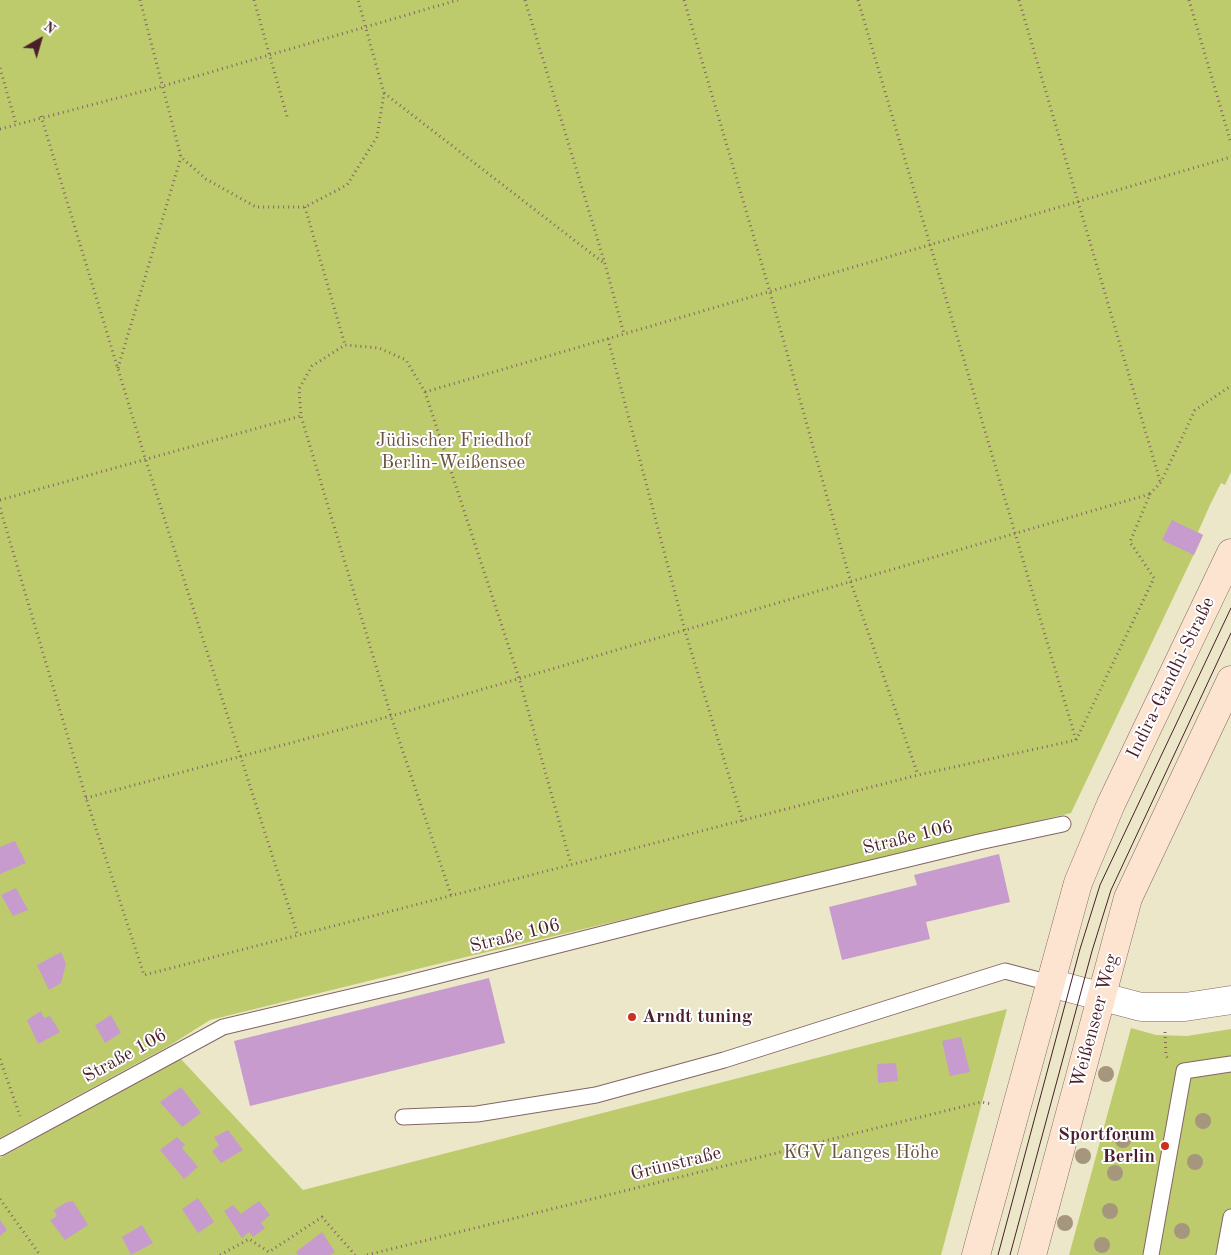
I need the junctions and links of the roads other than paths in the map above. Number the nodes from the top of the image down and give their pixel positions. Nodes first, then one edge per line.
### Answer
1 (1231, 553) edge
2 (1231, 680) edge
3 (1063, 824) dead end
4 (1050, 983) junction
5 (1102, 996) junction
6 (1231, 1000) edge
7 (1231, 1064) edge
8 (403, 1117) dead end
9 (0, 1148) edge
10 (1231, 1218) edge
11 (976, 1255) edge
12 (1032, 1255) edge
13 (1151, 1255) edge
14 (1224, 1255) edge

1 - 4 main road, Indira-Gandhi-Straße
2 - 5 main road, Weißenseer Weg
3 - 9 lane, Straße 106
4 - 5 street
4 - 8 lane
4 - 11 main road
5 - 6 street
5 - 12 main road, Weißenseer Weg
7 - 13 lane
10 - 14 lane

